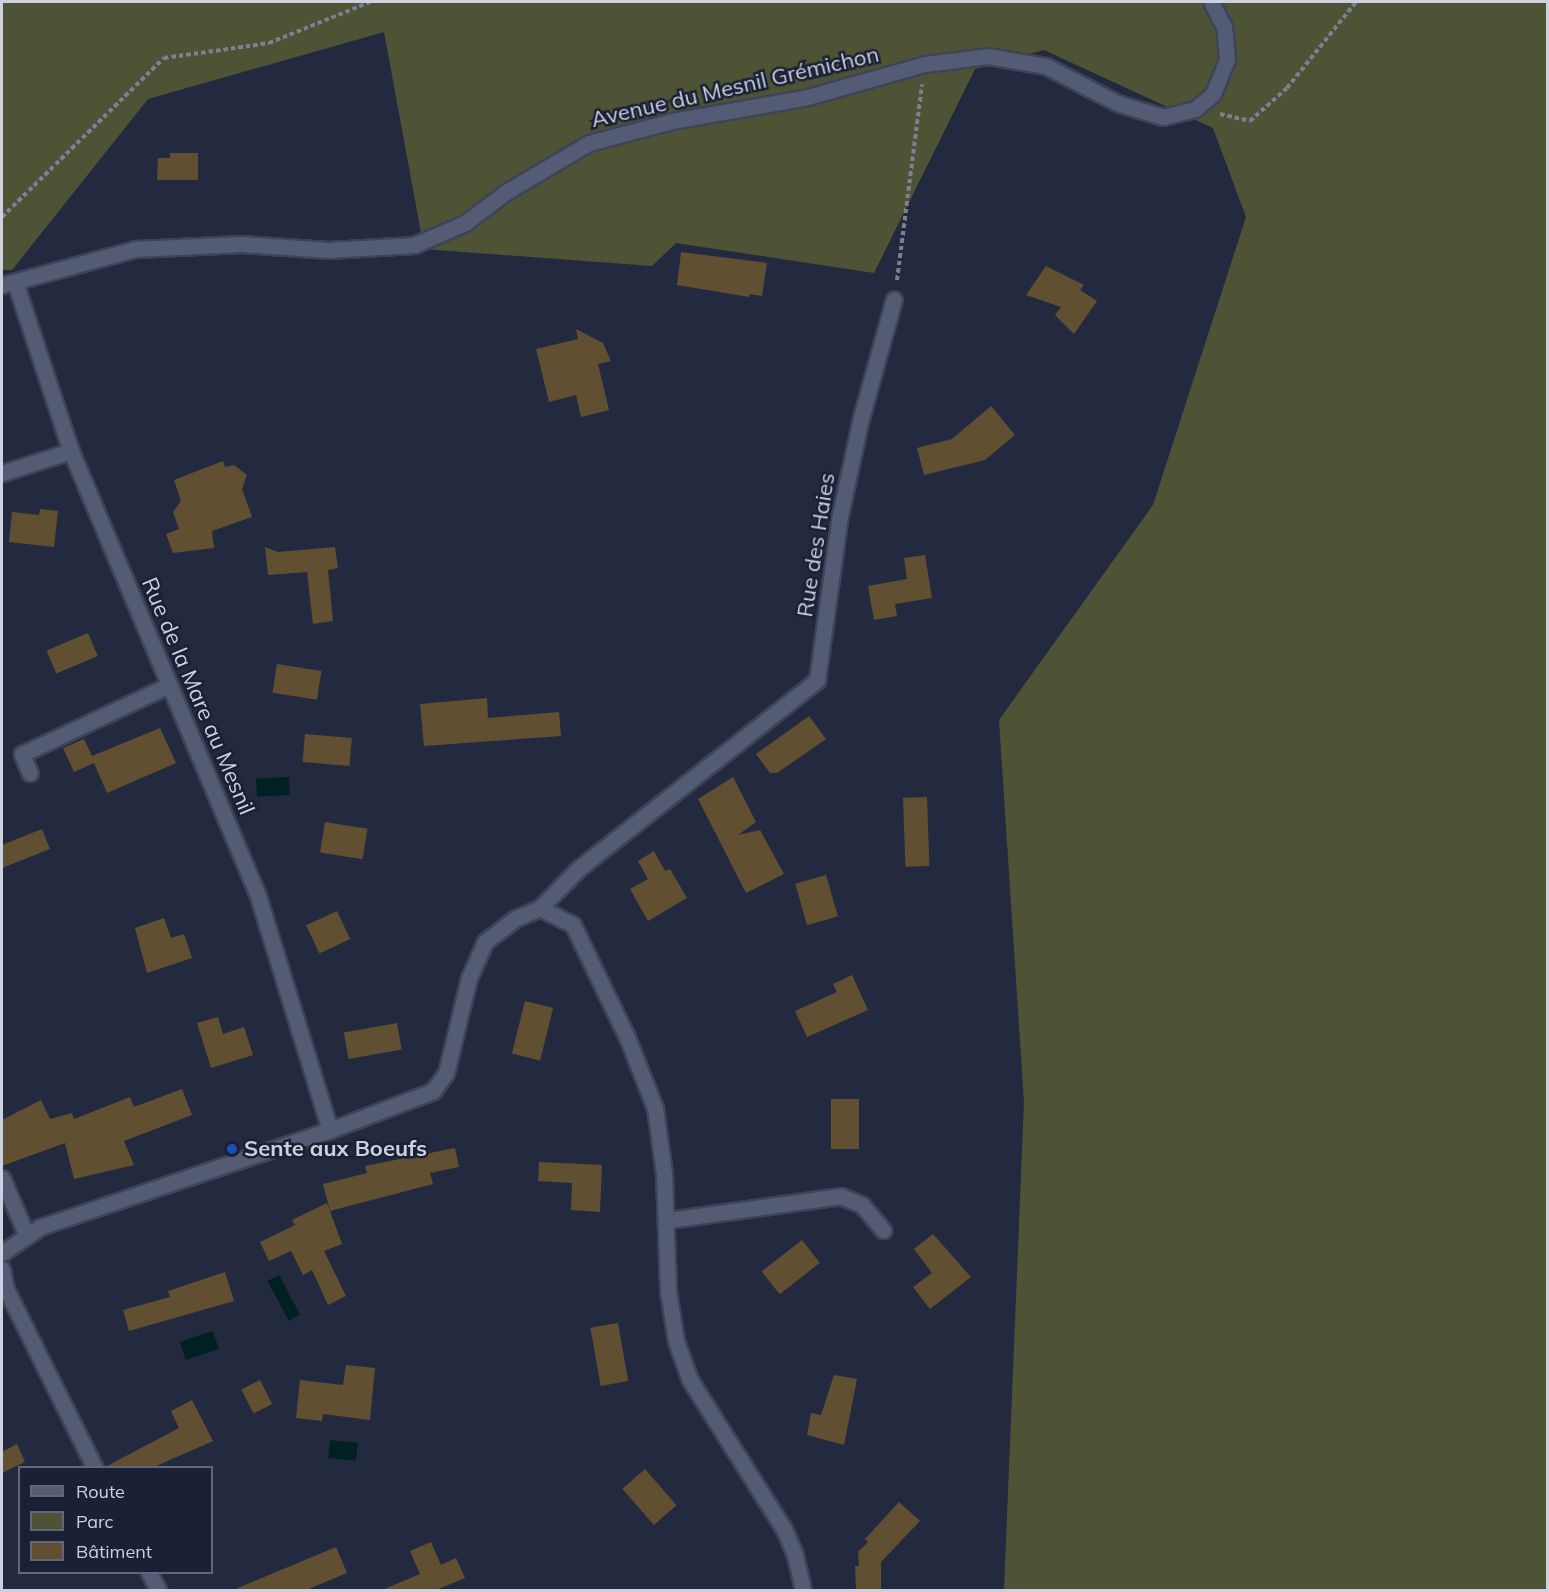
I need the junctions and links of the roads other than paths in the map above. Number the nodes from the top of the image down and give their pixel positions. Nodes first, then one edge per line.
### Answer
1 (1211, 2) edge
2 (8, 283) edge
3 (894, 299) road end
4 (70, 451) junction
5 (2, 473) edge
6 (169, 686) junction
7 (30, 773) dead end
8 (540, 908) junction
9 (330, 1130) junction
10 (2, 1178) edge
11 (668, 1220) junction
12 (884, 1230) dead end
13 (26, 1234) junction
14 (2, 1253) edge
15 (2, 1269) edge
16 (94, 1466) edge
17 (150, 1574) edge
18 (158, 1590) edge
19 (803, 1590) edge

1 - 2 street, Avenue du Mesnil Grémichon
2 - 4 street, Rue de la Mare au Mesnil
3 - 8 street, Rue des Haies
4 - 5 street
4 - 6 street, Rue de la Mare au Mesnil
6 - 7 street
6 - 9 street, Rue de la Mare au Mesnil
8 - 9 street
8 - 11 street
9 - 13 street
10 - 13 street
11 - 12 street
11 - 19 street
13 - 14 street
15 - 16 street
17 - 18 street

